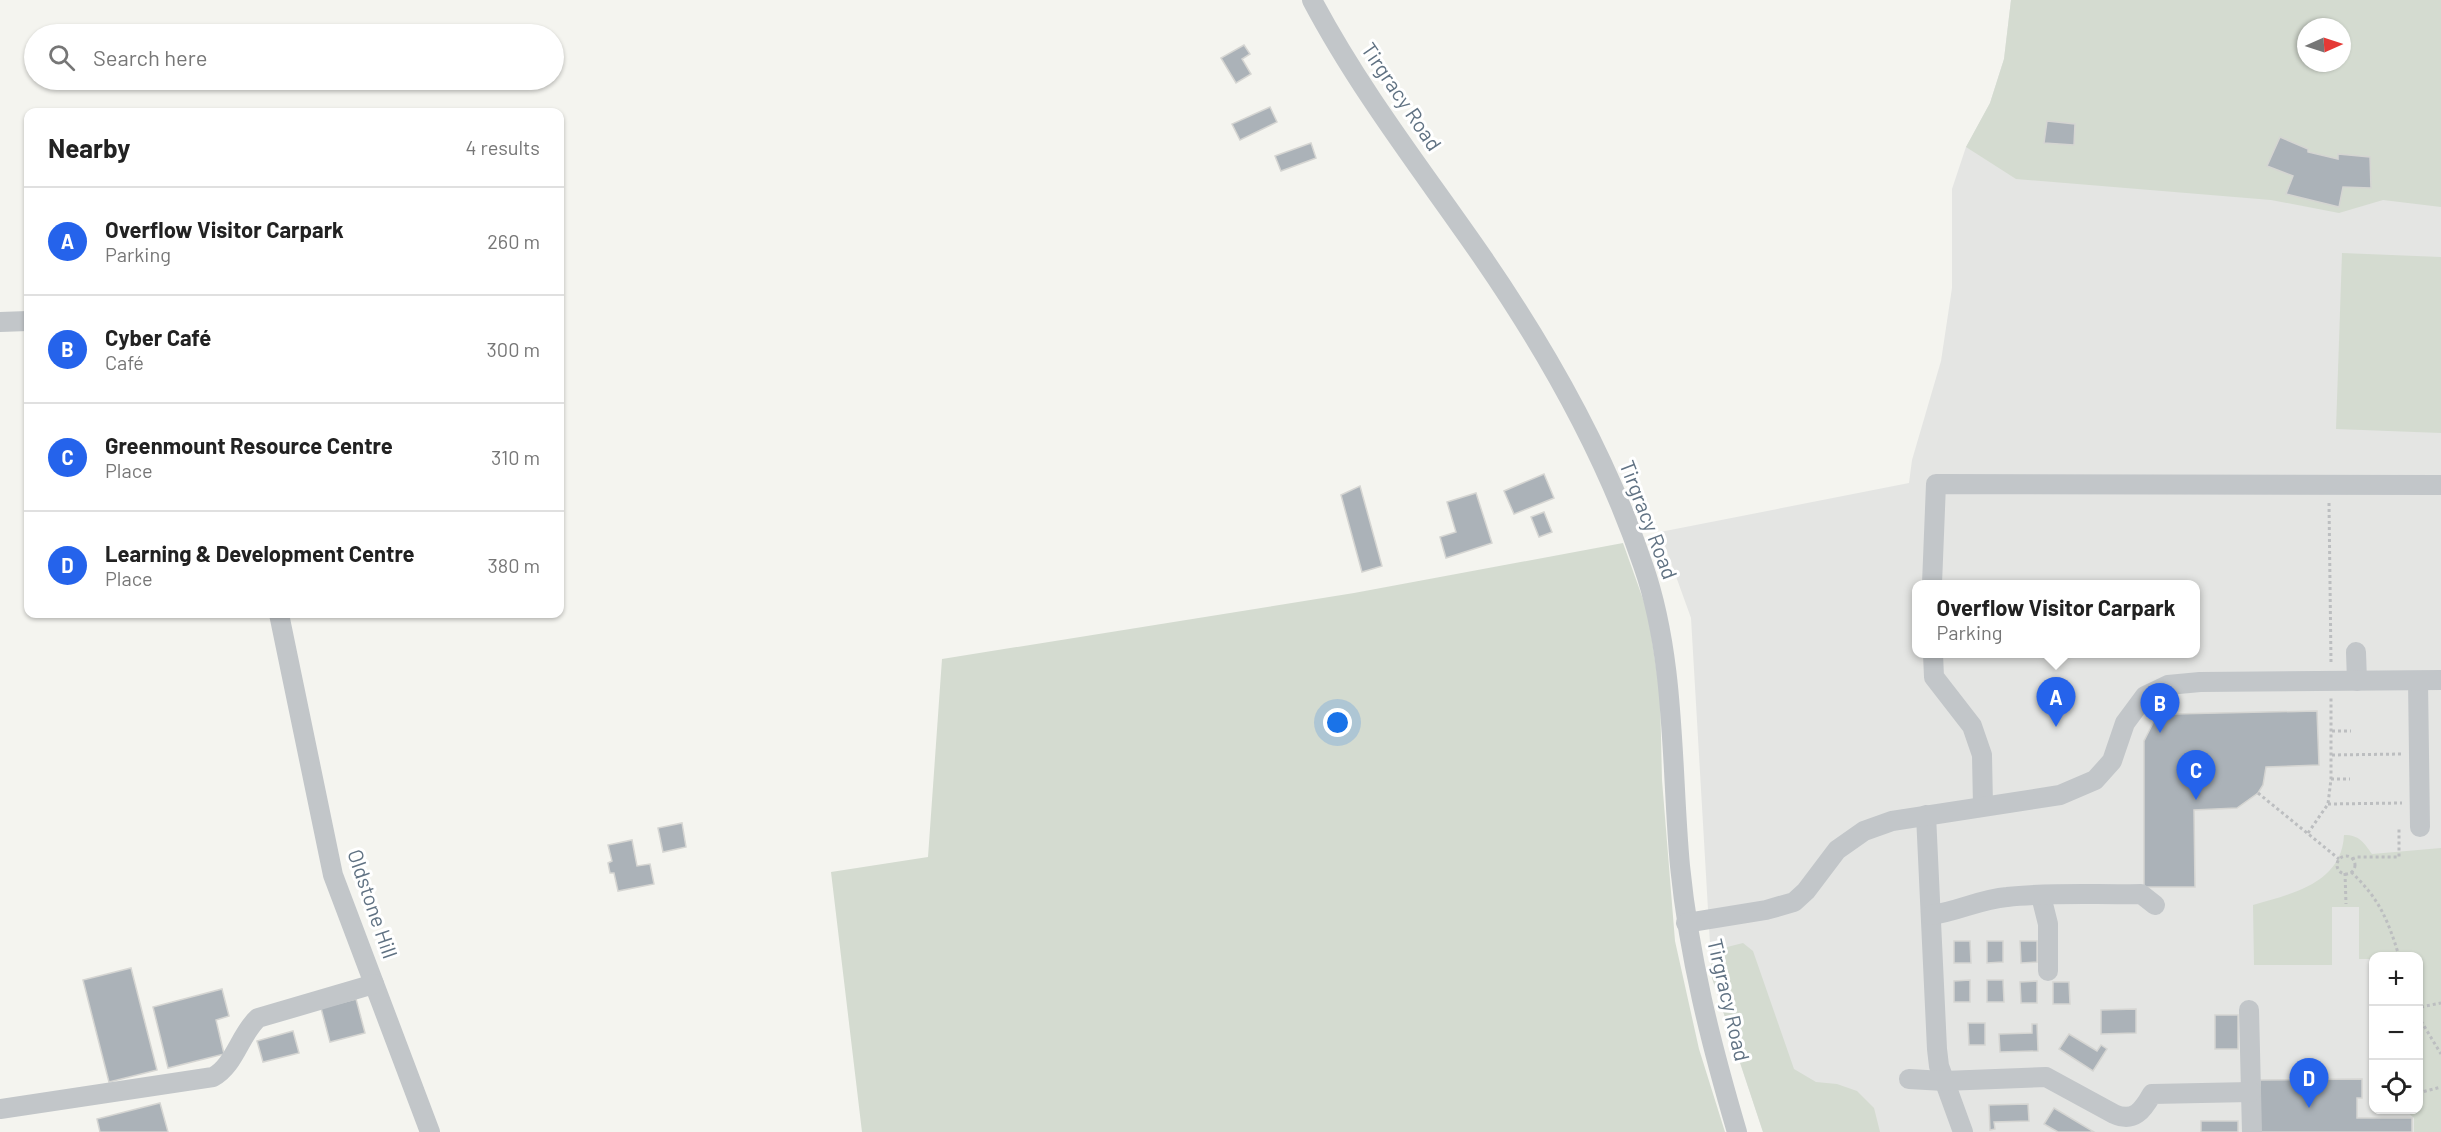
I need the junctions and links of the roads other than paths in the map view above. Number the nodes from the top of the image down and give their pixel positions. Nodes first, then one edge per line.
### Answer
1 (1312, 0) edge
2 (24, 321) edge
3 (0, 322) edge
4 (2441, 485) edge
5 (1932, 580) edge
6 (280, 618) edge
7 (2356, 652) dead end
8 (1933, 658) edge
9 (2441, 680) edge
10 (2356, 681) junction
11 (2418, 681) junction
12 (1983, 806) junction
13 (1926, 814) junction
14 (2420, 827) dead end
15 (2041, 896) junction
16 (2155, 905) dead end
17 (1930, 915) junction
18 (1686, 923) junction
19 (2048, 970) dead end
20 (374, 984) junction
21 (2249, 1010) dead end
22 (1909, 1079) dead end
23 (1944, 1081) junction
24 (2251, 1092) junction
25 (0, 1109) edge
26 (430, 1132) edge
27 (1737, 1132) edge
28 (1963, 1132) edge
29 (2252, 1132) edge

1 - 18 street, Tirgracy Road
2 - 3 street
4 - 5 street
6 - 20 street, Oldstone Hill
7 - 10 street
8 - 12 street
9 - 11 street
10 - 11 street
10 - 12 street
11 - 14 street
12 - 13 street
13 - 17 street
13 - 18 street
15 - 16 street
15 - 17 street
15 - 19 street
17 - 23 street
18 - 27 street, Tirgracy Road
20 - 25 street
20 - 26 street, Oldstone Hill
21 - 24 street
22 - 23 street
23 - 24 street
23 - 28 street
24 - 29 street

